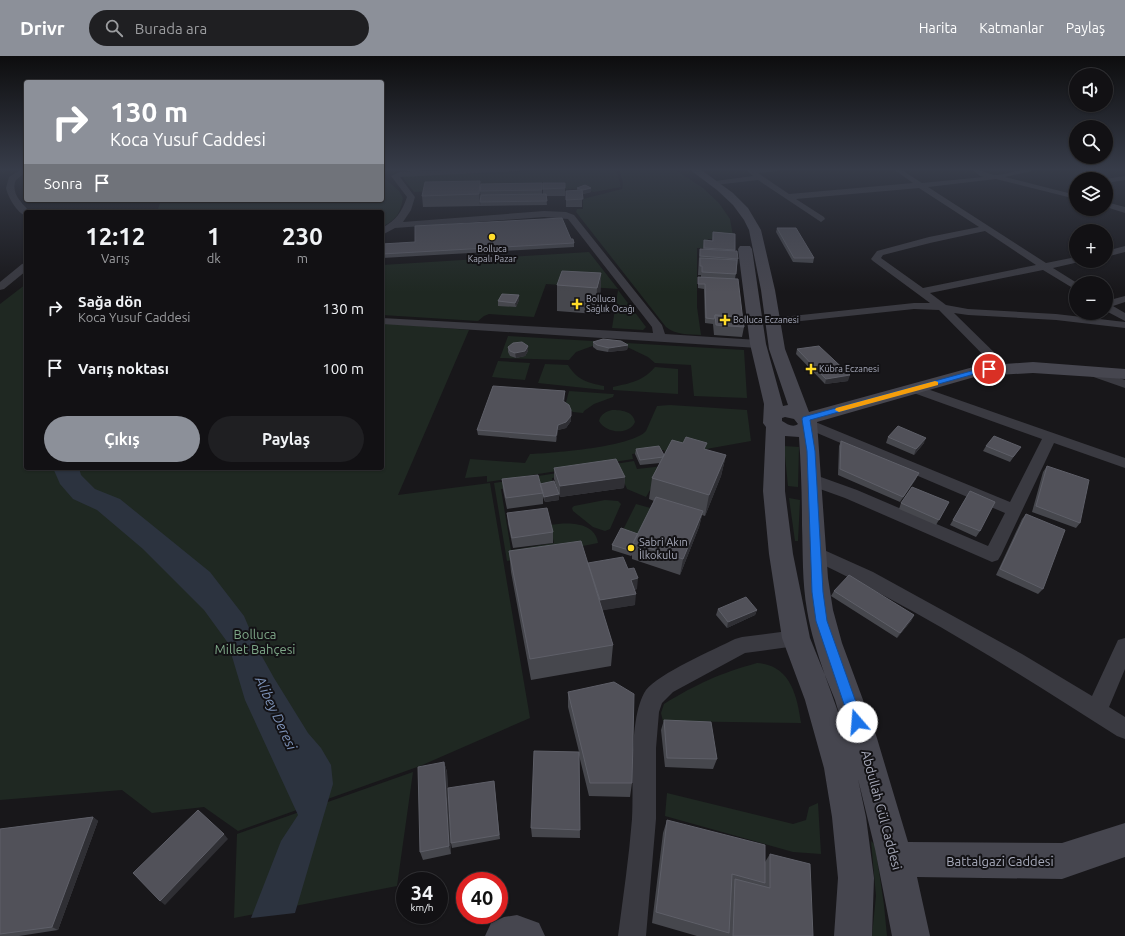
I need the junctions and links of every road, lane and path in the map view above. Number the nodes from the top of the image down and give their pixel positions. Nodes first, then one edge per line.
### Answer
1 (407, 210) edge
2 (731, 210) edge
3 (743, 210) edge
4 (807, 210) edge
5 (960, 210) edge
6 (821, 219) dead end
7 (394, 225) junction
8 (988, 228) junction
9 (384, 231) edge
10 (1125, 250) edge
11 (1113, 253) edge
12 (1069, 262) edge
13 (1044, 267) junction
14 (24, 268) edge
15 (1069, 283) edge
16 (0, 287) edge
17 (921, 292) junction
18 (1125, 299) edge
19 (1113, 303) edge
20 (943, 308) junction
21 (1113, 310) edge
22 (1125, 318) edge
23 (384, 321) edge
24 (773, 321) junction
25 (1125, 325) edge
26 (660, 336) junction
27 (758, 344) junction
28 (1002, 367) junction
29 (1089, 371) junction
30 (1125, 374) edge
31 (1125, 384) edge
32 (916, 389) junction
33 (795, 421) junction
34 (1050, 437) junction
35 (1125, 462) edge
36 (812, 480) junction
37 (1014, 510) junction
38 (815, 553) junction
39 (796, 638) junction
40 (1125, 646) edge
41 (1096, 712) junction
42 (1125, 729) edge
43 (1125, 840) edge
44 (896, 859) junction
45 (504, 936) edge
46 (526, 936) edge
47 (632, 936) edge
48 (853, 936) edge
49 (911, 936) edge

1 - 7 street
2 - 27 street, Abdullah Gül Caddesi
3 - 24 street, Abdullah Gül Caddesi
4 - 6 street
5 - 8 street
7 - 9 street
7 - 26 street
8 - 13 street
8 - 17 street
10 - 11 street
12 - 13 street
13 - 15 street
13 - 17 street
14 - 16 street
17 - 20 street
18 - 19 street
20 - 24 street
20 - 25 street
20 - 28 street
21 - 22 street
23 - 26 street
24 - 33 street, Abdullah Gül Caddesi
26 - 27 street
27 - 33 street, Abdullah Gül Caddesi
28 - 29 street
28 - 32 street
29 - 30 street
29 - 31 street
32 - 33 street
32 - 34 street
33 - 36 street, Abdullah Gül Caddesi
33 - 37 street
33 - 39 street, Abdullah Gül Caddesi
34 - 35 street
34 - 37 street
36 - 37 street
36 - 38 street, Abdullah Gül Caddesi
38 - 41 street
38 - 44 street, Abdullah Gül Caddesi
39 - 47 street
39 - 48 street, Abdullah Gül Caddesi
40 - 41 street
41 - 42 street
43 - 44 street, Battalgazi Caddesi
44 - 49 street, Abdullah Gül Caddesi
45 - 46 street

